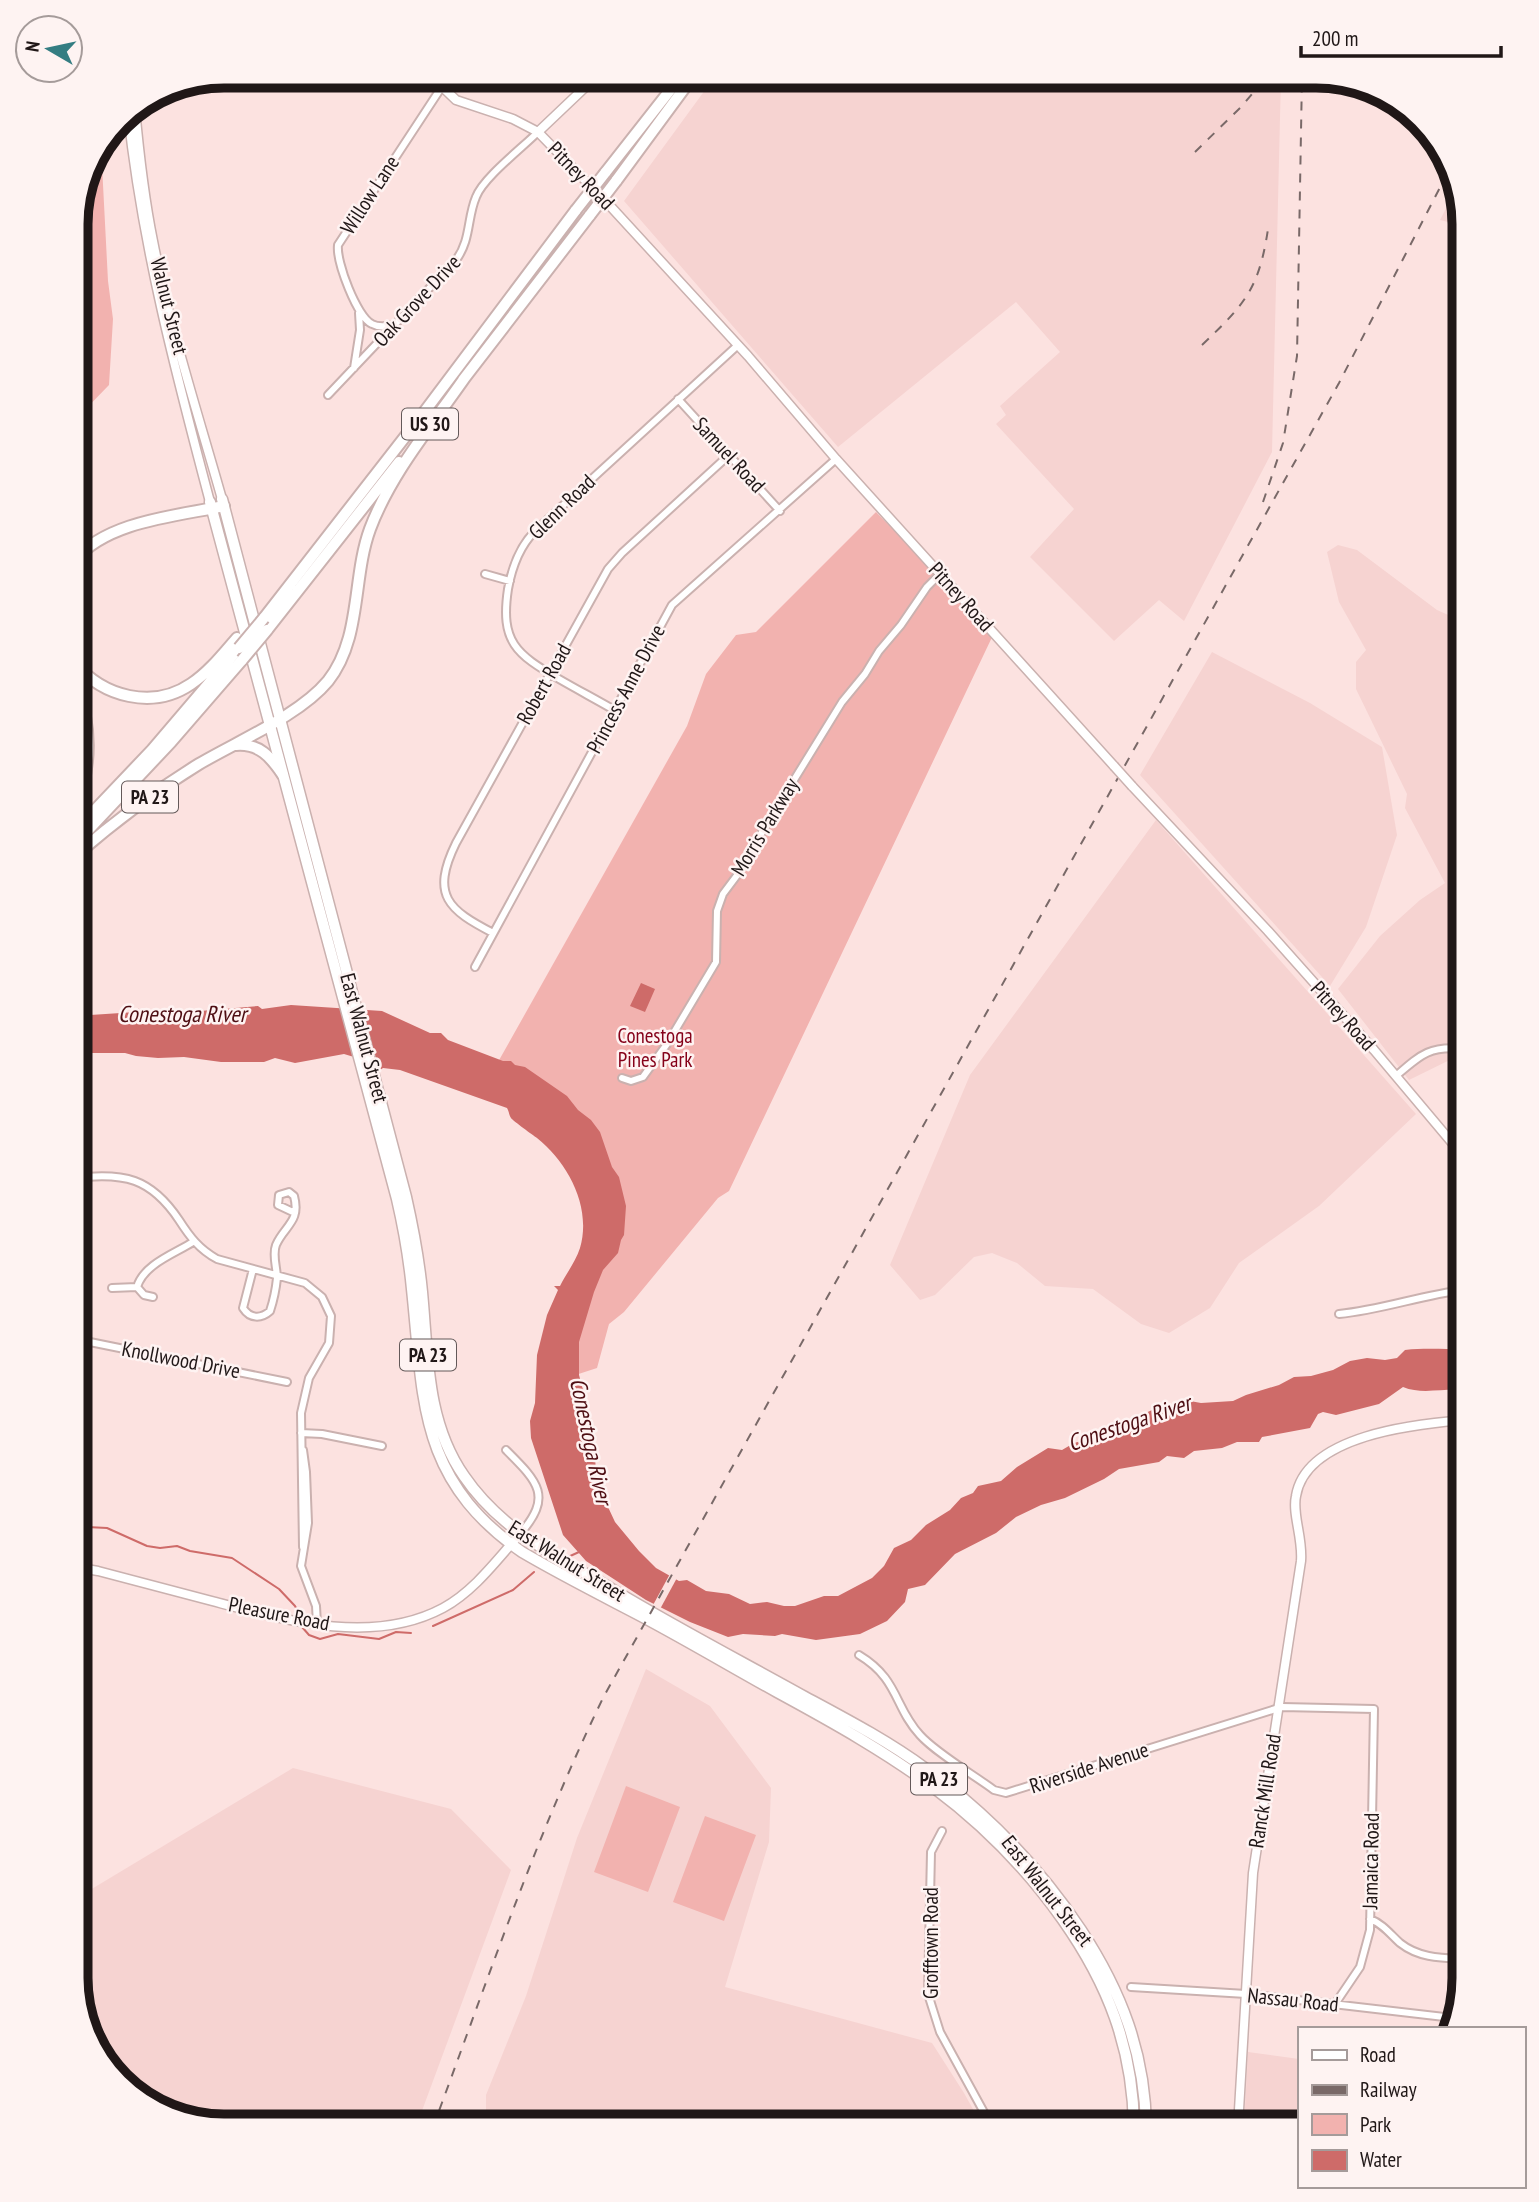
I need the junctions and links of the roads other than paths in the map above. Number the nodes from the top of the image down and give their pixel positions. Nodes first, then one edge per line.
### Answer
1 (441, 88) joint
2 (584, 88) edge
3 (670, 88) edge
4 (684, 88) edge
5 (136, 120) edge
6 (129, 125) edge
7 (538, 132) junction
8 (358, 311) junction
9 (395, 325) junction
10 (738, 345) junction
11 (354, 368) junction
12 (466, 376) junction
13 (328, 395) dead end
14 (677, 399) junction
15 (729, 455) junction
16 (836, 459) junction
17 (217, 504) junction
18 (780, 511) junction
19 (88, 540) edge
20 (88, 548) edge
21 (940, 573) junction
22 (485, 574) dead end
23 (509, 581) junction
24 (238, 643) junction
25 (550, 674) junction
26 (88, 676) edge
27 (616, 711) junction
28 (280, 717) junction
29 (269, 724) junction
30 (230, 747) junction
31 (283, 775) junction
32 (88, 818) edge
33 (88, 831) edge
34 (88, 846) edge
35 (322, 900) junction
36 (493, 933) junction
37 (475, 967) dead end
38 (1452, 1048) edge
39 (1396, 1076) junction
40 (622, 1078) dead end
41 (1452, 1143) edge
42 (388, 1148) junction
43 (87, 1177) edge
44 (295, 1213) dead end
45 (193, 1242) junction
46 (253, 1269) junction
47 (276, 1274) junction
48 (136, 1287) junction
49 (111, 1288) dead end
50 (1452, 1292) edge
51 (153, 1297) dead end
52 (1339, 1314) dead end
53 (87, 1342) edge
54 (287, 1382) dead end
55 (1452, 1421) edge
56 (301, 1433) junction
57 (382, 1446) dead end
58 (506, 1450) dead end
59 (520, 1534) junction
60 (511, 1544) junction
61 (87, 1569) edge
62 (317, 1624) junction
63 (859, 1655) dead end
64 (1278, 1708) junction
65 (1374, 1709) joint
66 (942, 1830) dead end
67 (1370, 1919) junction
68 (1452, 1958) edge
69 (1131, 1987) dead end
70 (1246, 1994) junction
71 (1335, 2004) junction
72 (1446, 2017) edge
73 (985, 2114) edge
74 (1133, 2114) edge
75 (1145, 2114) edge
76 (1239, 2114) edge

1 - 7 main road, Pitney Road
1 - 8 street, Willow Lane
2 - 7 main road
3 - 24 highway, US 30, bridge
4 - 12 highway, US 30, bridge
5 - 17 main road, Walnut Street
6 - 17 main road, Walnut Street
7 - 9 street, Oak Grove Drive
7 - 10 main road, Pitney Road
8 - 9 street
8 - 11 street, Willow Lane
9 - 11 street, Oak Grove Drive
10 - 14 street, Glenn Road
10 - 16 main road, Pitney Road
11 - 13 street, Oak Grove Drive
12 - 28 highway
12 - 33 highway, US 30, bridge
14 - 15 street, Samuel Road
14 - 23 street, Glenn Road
15 - 18 street, Samuel Road
15 - 25 street, Robert Road
16 - 18 street, Princess Anne Drive
16 - 21 main road, Pitney Road
17 - 19 highway
17 - 20 highway
17 - 28 main road, East Walnut Street / PA 23
17 - 29 main road, East Walnut Street
18 - 27 street, Princess Anne Drive
21 - 39 main road, Pitney Road, bridge
21 - 40 street, Morris Parkway
22 - 23 street
23 - 25 street, Glenn Road
24 - 26 highway
24 - 32 highway, US 30
25 - 27 street, Glenn Road
25 - 36 street, Robert Road
27 - 36 street, Princess Anne Drive
28 - 29 highway
28 - 35 main road, East Walnut Street / PA 23
29 - 30 highway
29 - 31 main road, East Walnut Street
30 - 31 highway, PA 23
30 - 34 highway, PA 23
31 - 35 main road, East Walnut Street / PA 23
35 - 42 main road, East Walnut Street / PA 23
36 - 37 street, Princess Anne Drive
38 - 39 street
39 - 41 main road, Pitney Road
42 - 59 main road, East Walnut Street / PA 23
42 - 60 main road, East Walnut Street / PA 23
43 - 45 street
44 - 47 street
45 - 46 street
45 - 48 street
46 - 47 street
46 - 47 street
47 - 56 street
48 - 49 street
48 - 51 street
50 - 52 street
53 - 54 street, Knollwood Drive
55 - 64 main road, Ranck Mill Road
56 - 57 street
56 - 62 street
58 - 59 street, Pleasure Road
59 - 60 main road, Pleasure Road
59 - 75 main road, East Walnut Street / PA 23
60 - 62 main road, Pleasure Road
60 - 74 main road, East Walnut Street / PA 23
61 - 62 main road, Pleasure Road
63 - 64 street, Riverside Avenue
64 - 65 street, Riverside Avenue
64 - 70 main road, Ranck Mill Road
65 - 67 street, Jamaica Road
66 - 73 street, Grofftown Road
67 - 68 street
67 - 71 street, Jamaica Road
69 - 70 street, Nassau Road
70 - 71 street, Nassau Road
70 - 76 main road, Ranck Mill Road
71 - 72 street, Nassau Road

